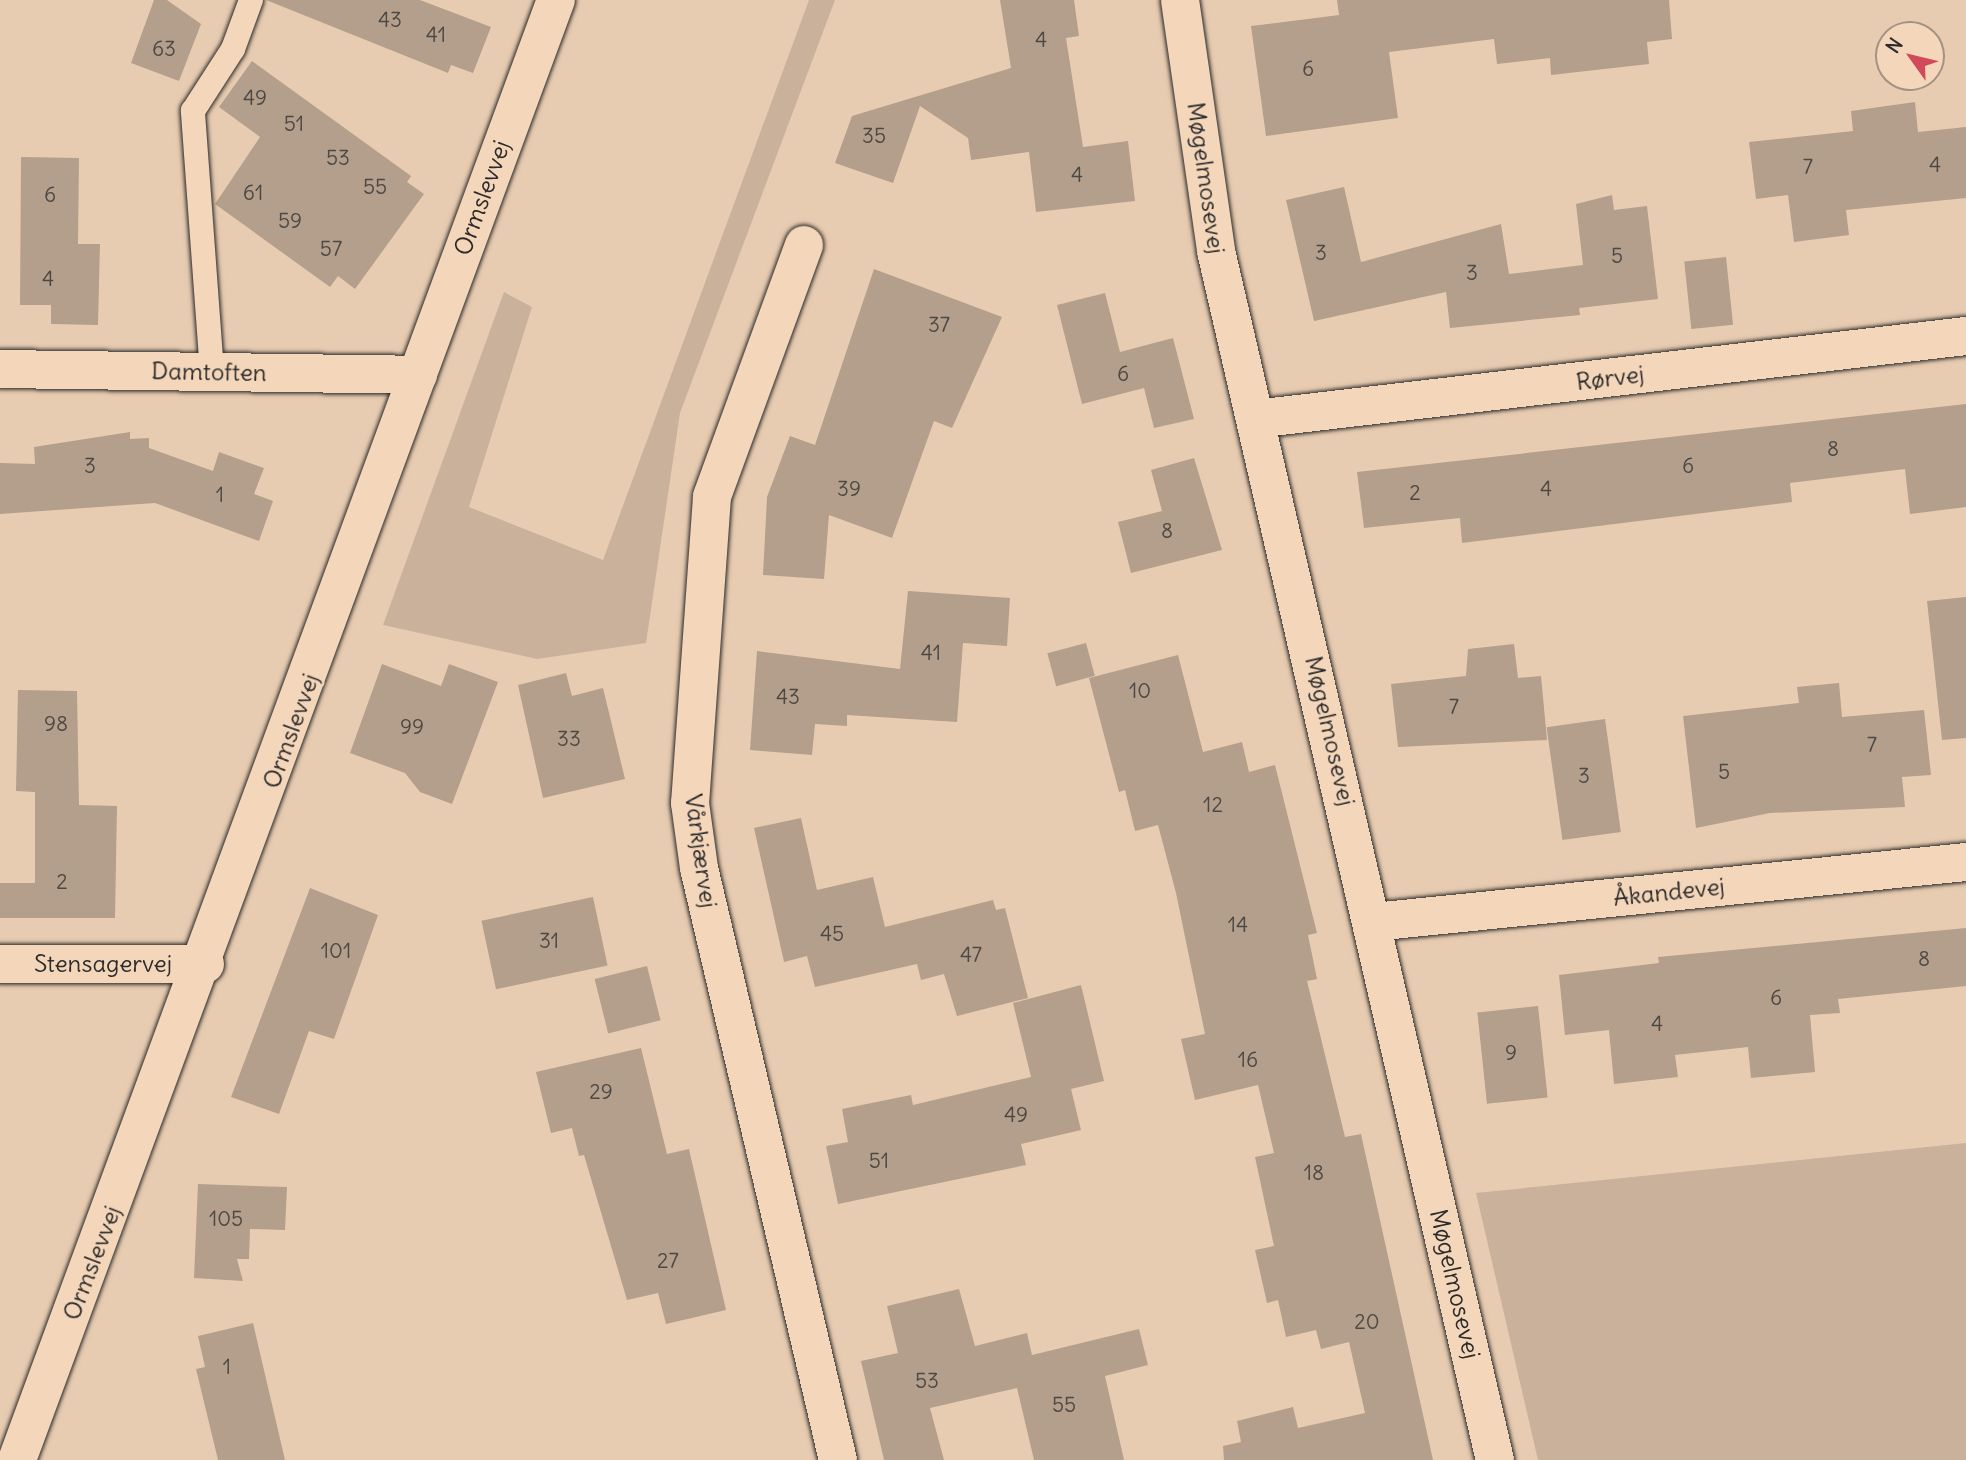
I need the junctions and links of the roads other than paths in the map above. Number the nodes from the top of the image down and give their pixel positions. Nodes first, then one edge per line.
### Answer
1 (251, 0) edge
2 (556, 0) edge
3 (1180, 0) edge
4 (804, 245) dead end
5 (1966, 336) edge
6 (0, 369) edge
7 (212, 372) junction
8 (418, 375) junction
9 (1255, 419) junction
10 (1966, 862) edge
11 (1373, 922) junction
12 (0, 964) edge
13 (205, 964) junction
14 (17, 1460) edge
15 (838, 1460) edge
16 (1495, 1460) edge

1 - 7 lane
2 - 8 street, Ormslevvej
3 - 9 street, Møgelmosevej
4 - 15 street, Vårkjærvej
5 - 9 street, Rørvej
6 - 7 street, Damtoften
7 - 8 street, Damtoften
8 - 13 street, Ormslevvej
9 - 11 street, Møgelmosevej
10 - 11 street, Åkandevej
11 - 16 street, Møgelmosevej
12 - 13 street, Stensagervej
13 - 14 street, Ormslevvej

